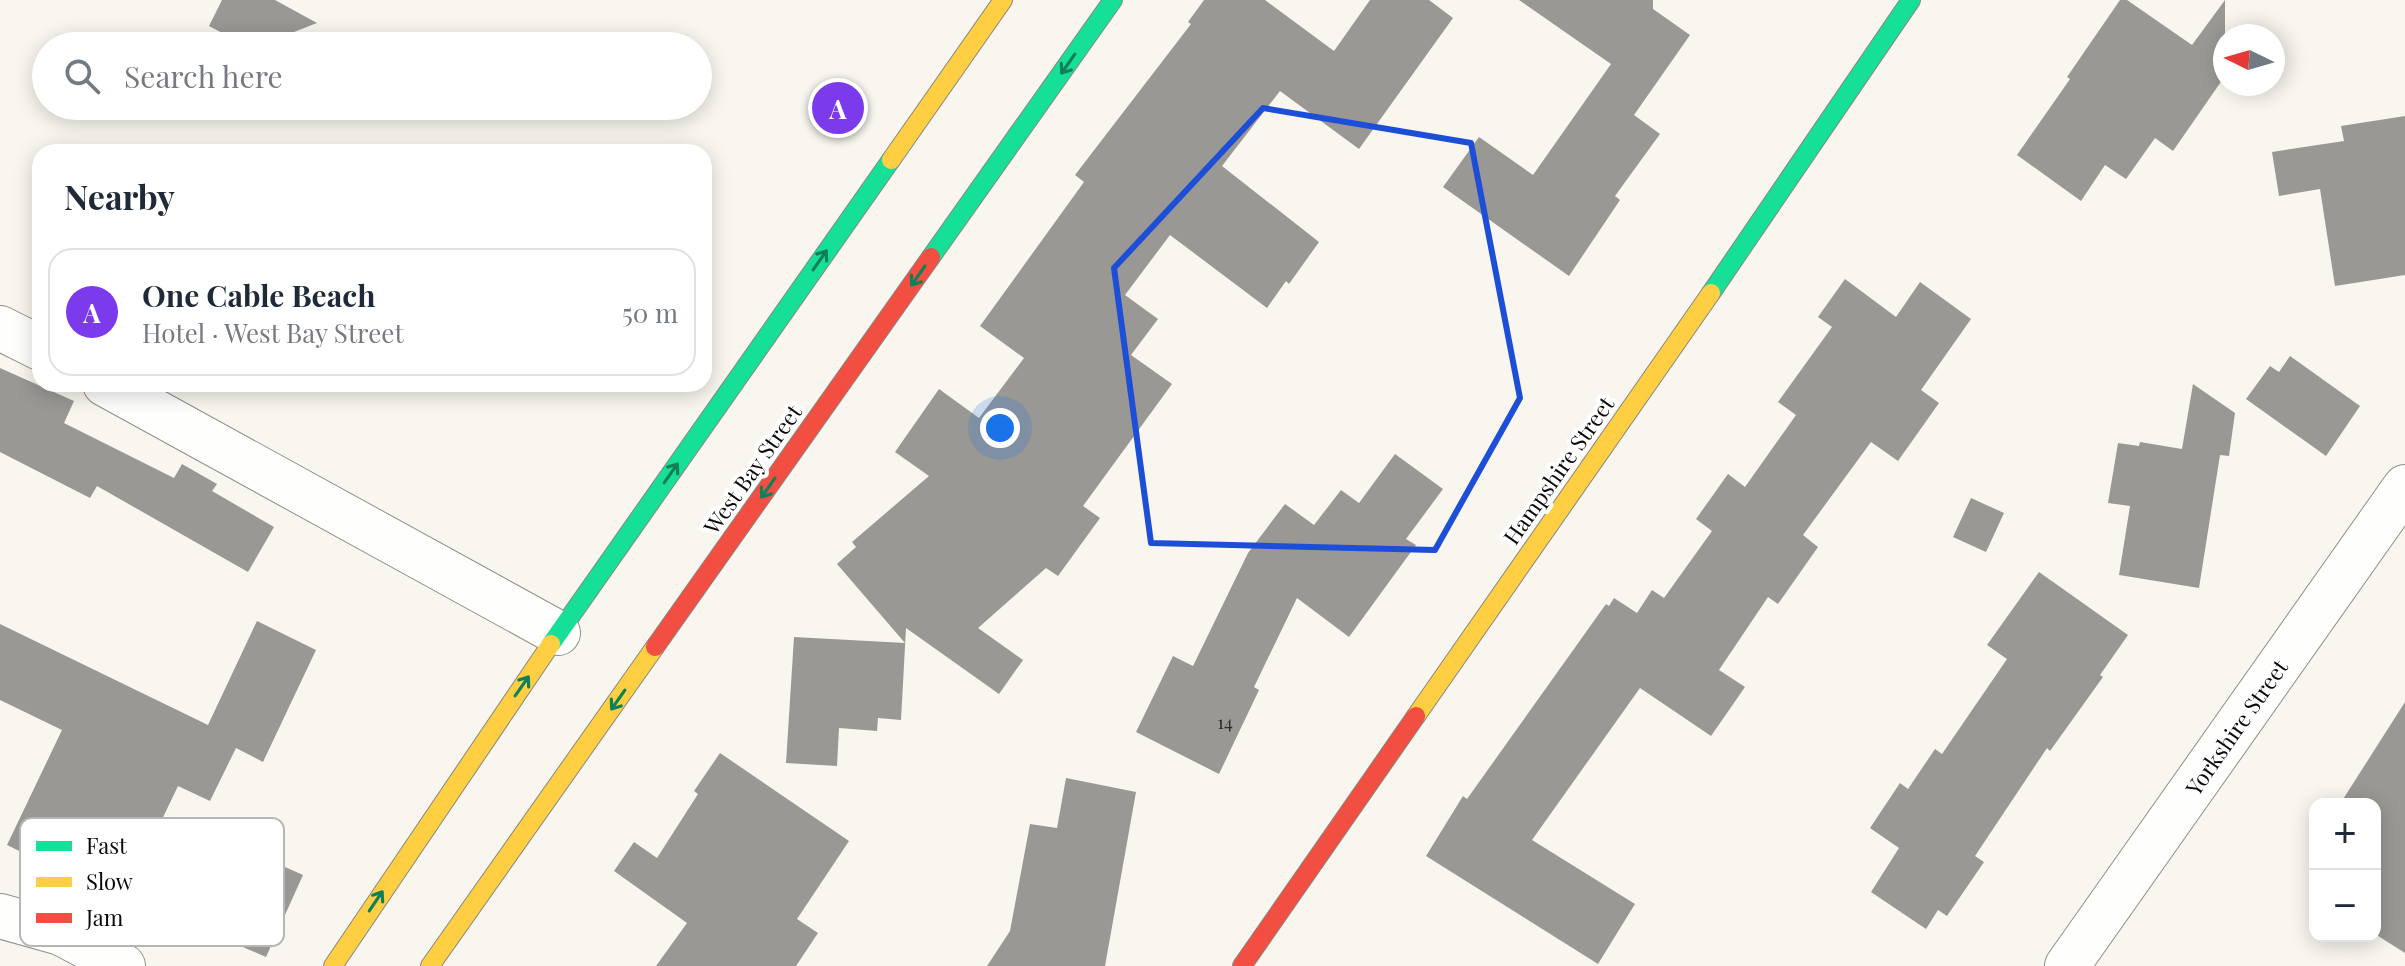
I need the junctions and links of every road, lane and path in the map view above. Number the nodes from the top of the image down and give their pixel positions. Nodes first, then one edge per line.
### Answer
1 (1003, 0) edge
2 (1113, 0) edge
3 (1911, 0) edge
4 (0, 328) edge
5 (32, 344) edge
6 (120, 392) edge
7 (2405, 487) edge
8 (558, 633) junction
9 (0, 916) edge
10 (20, 922) edge
11 (85, 946) edge
12 (123, 966) edge
13 (333, 966) edge
14 (430, 966) edge
15 (1242, 966) edge
16 (2067, 966) edge

8 -> 1 main road
2 -> 14 main road, West Bay Street
3 - 15 main road, Hampshire Street
4 - 5 street
6 - 8 street
7 - 16 street, Yorkshire Street
13 -> 8 main road
9 - 10 street
11 - 12 street

